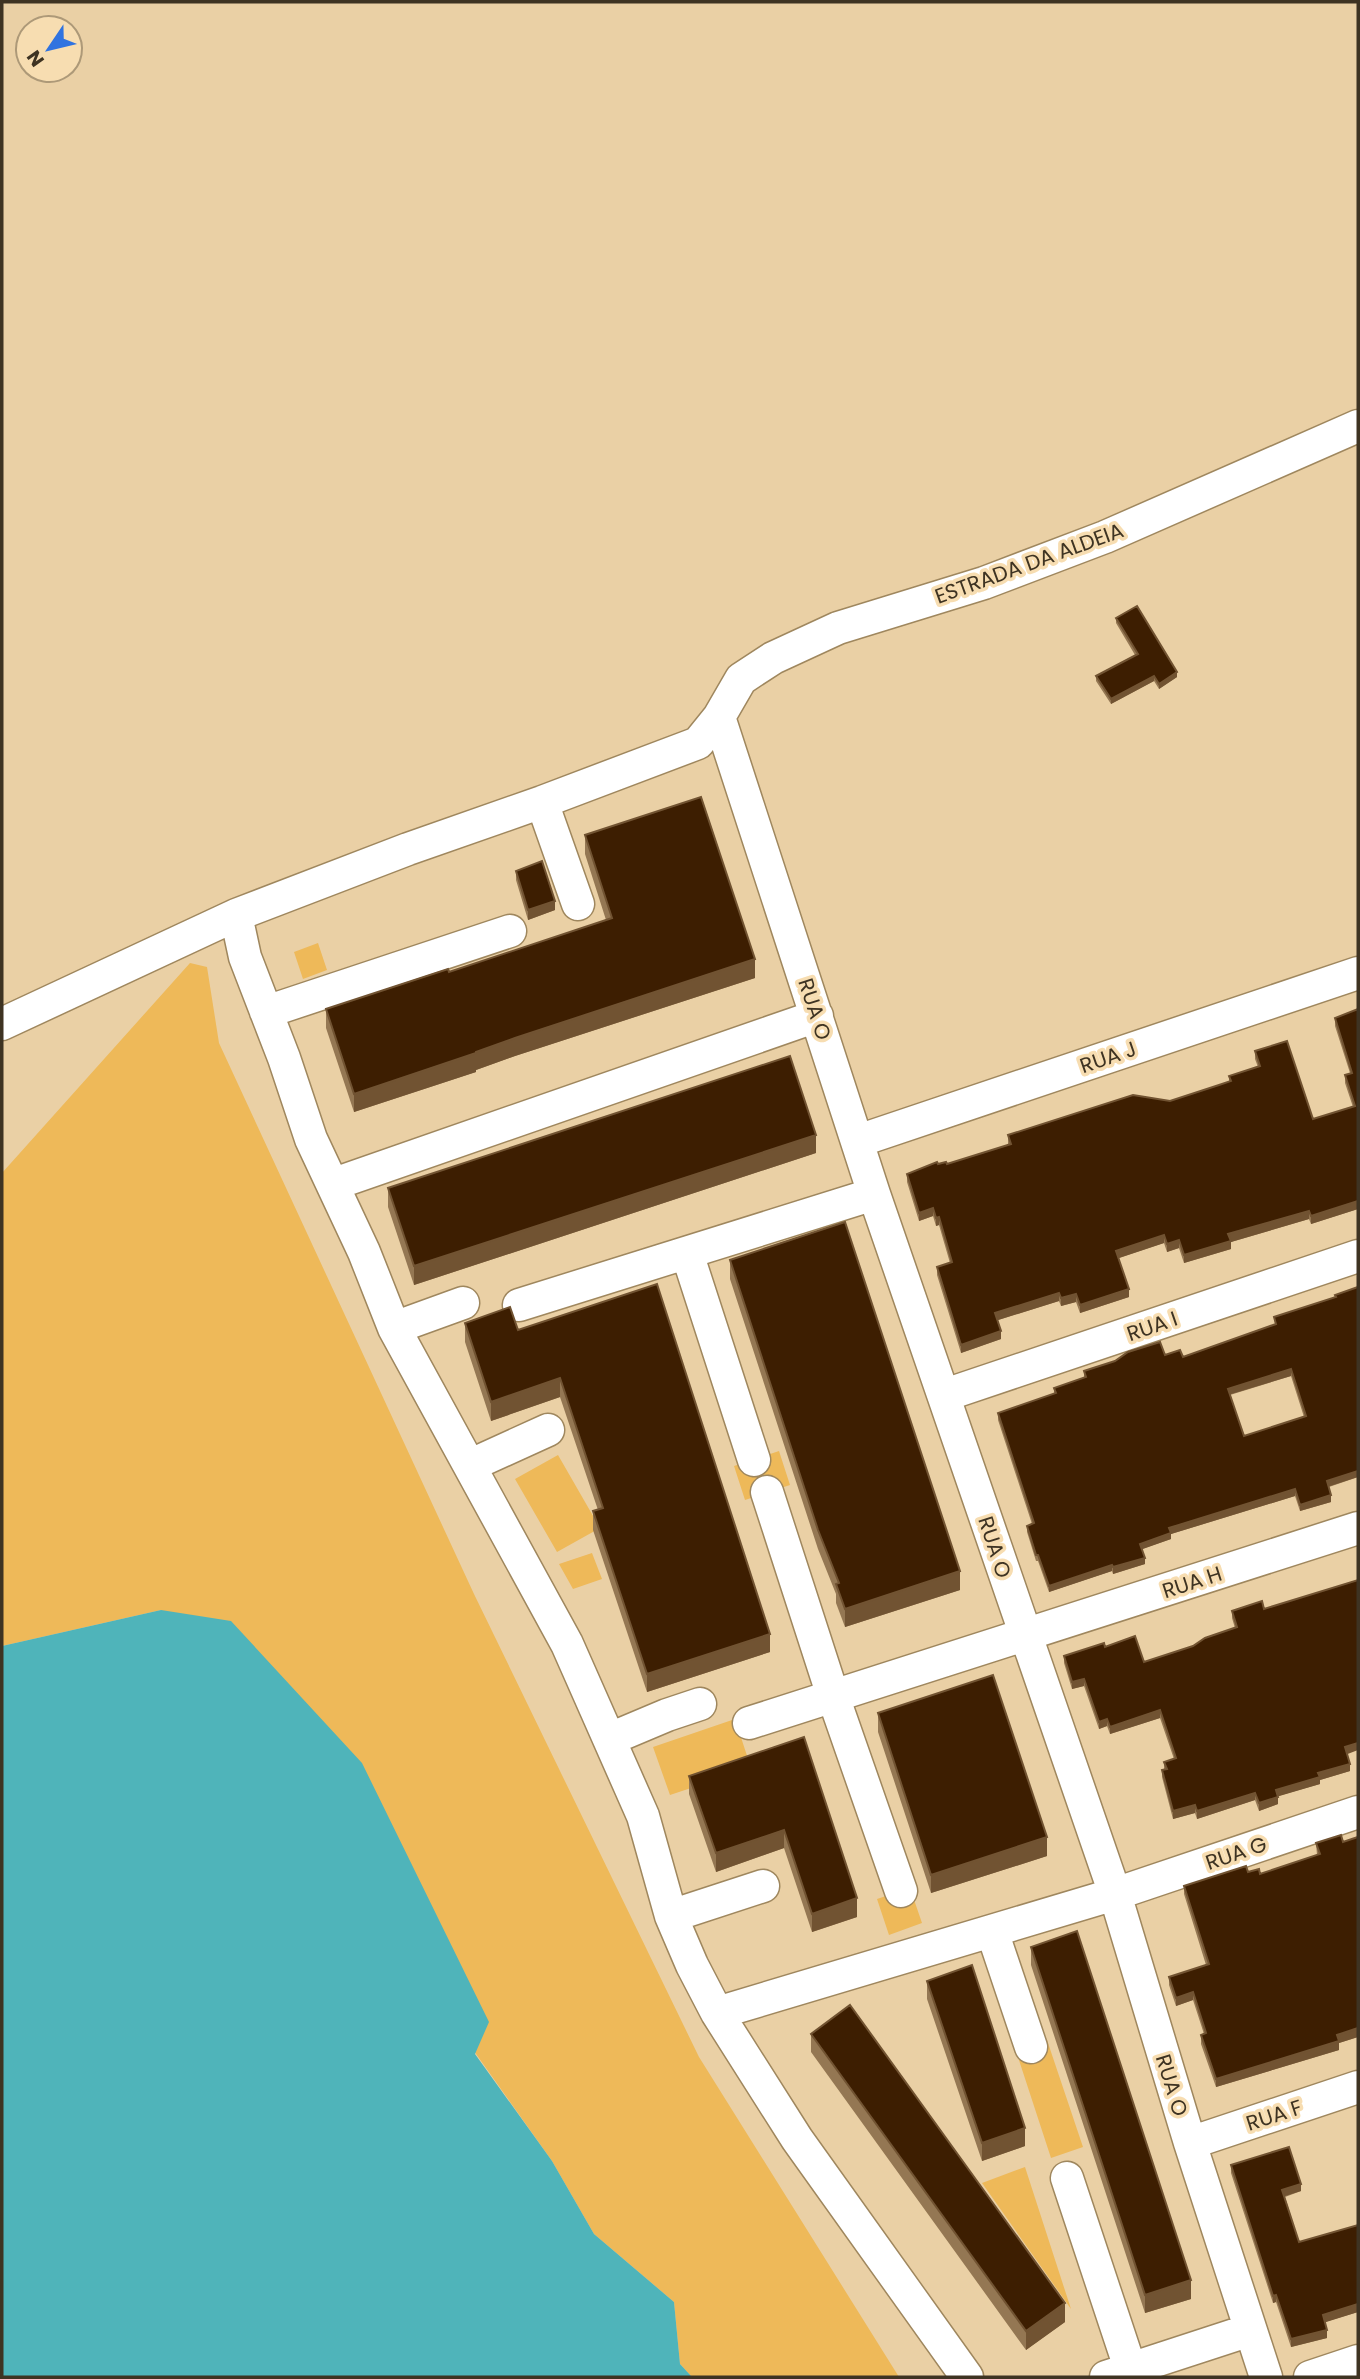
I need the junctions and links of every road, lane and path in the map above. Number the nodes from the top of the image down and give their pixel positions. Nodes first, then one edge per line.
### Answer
1 (1358, 426) edge
2 (719, 718) junction
3 (542, 802) junction
4 (578, 904) dead end
5 (236, 915) junction
6 (510, 931) dead end
7 (1358, 973) edge
8 (266, 1012) junction
9 (817, 1016) junction
10 (2, 1024) edge
11 (858, 1142) junction
12 (334, 1184) junction
13 (874, 1194) junction
14 (687, 1253) junction
15 (1358, 1256) edge
16 (463, 1303) dead end
17 (519, 1305) dead end
18 (394, 1328) junction
19 (945, 1395) junction
20 (548, 1430) dead end
21 (754, 1460) dead end
22 (471, 1465) junction
23 (768, 1492) dead end
24 (1358, 1528) edge
25 (1025, 1636) junction
26 (833, 1696) junction
27 (700, 1703) dead end
28 (750, 1723) dead end
29 (610, 1739) junction
30 (1358, 1812) edge
31 (763, 1886) dead end
32 (901, 1891) dead end
33 (1115, 1894) junction
34 (671, 1916) junction
35 (992, 1931) junction
36 (717, 2014) junction
37 (1031, 2047) dead end
38 (1358, 2087) edge
39 (1190, 2143) junction
40 (1067, 2178) dead end
41 (1250, 2330) junction
42 (1358, 2361) edge
43 (1123, 2374) edge
44 (967, 2377) edge
45 (1266, 2377) edge
46 (1310, 2377) edge

1 - 2 street, ESTRADA DA ALDEIA
2 - 3 street, ESTRADA DA ALDEIA
2 - 9 street, RUA O
3 - 4 street
3 - 5 street, ESTRADA DA ALDEIA
5 - 8 street
5 - 10 street, ESTRADA DA ALDEIA
6 - 8 street
7 - 11 street, RUA J
8 - 12 street
9 - 11 street, RUA O
9 - 12 street
11 - 13 street, RUA O
12 - 18 street
13 - 14 street
13 - 19 street, RUA O
14 - 17 street
14 - 21 street
15 - 19 street, RUA I
16 - 18 street
18 - 22 street
19 - 25 street, RUA O
20 - 22 street
22 - 29 street
23 - 26 street
24 - 25 street, RUA H
25 - 26 street, RUA H
25 - 33 street, RUA O
26 - 28 street, RUA H
26 - 32 street
27 - 29 street
29 - 34 street
30 - 33 street, RUA G
31 - 34 street
33 - 35 street, RUA G
33 - 39 street, RUA O
34 - 36 street
35 - 36 street, RUA G
35 - 37 street
36 - 44 street
38 - 39 street, RUA F
39 - 41 street, RUA O
40 - 43 street
41 - 43 street
41 - 45 street, RUA O
42 - 46 street

